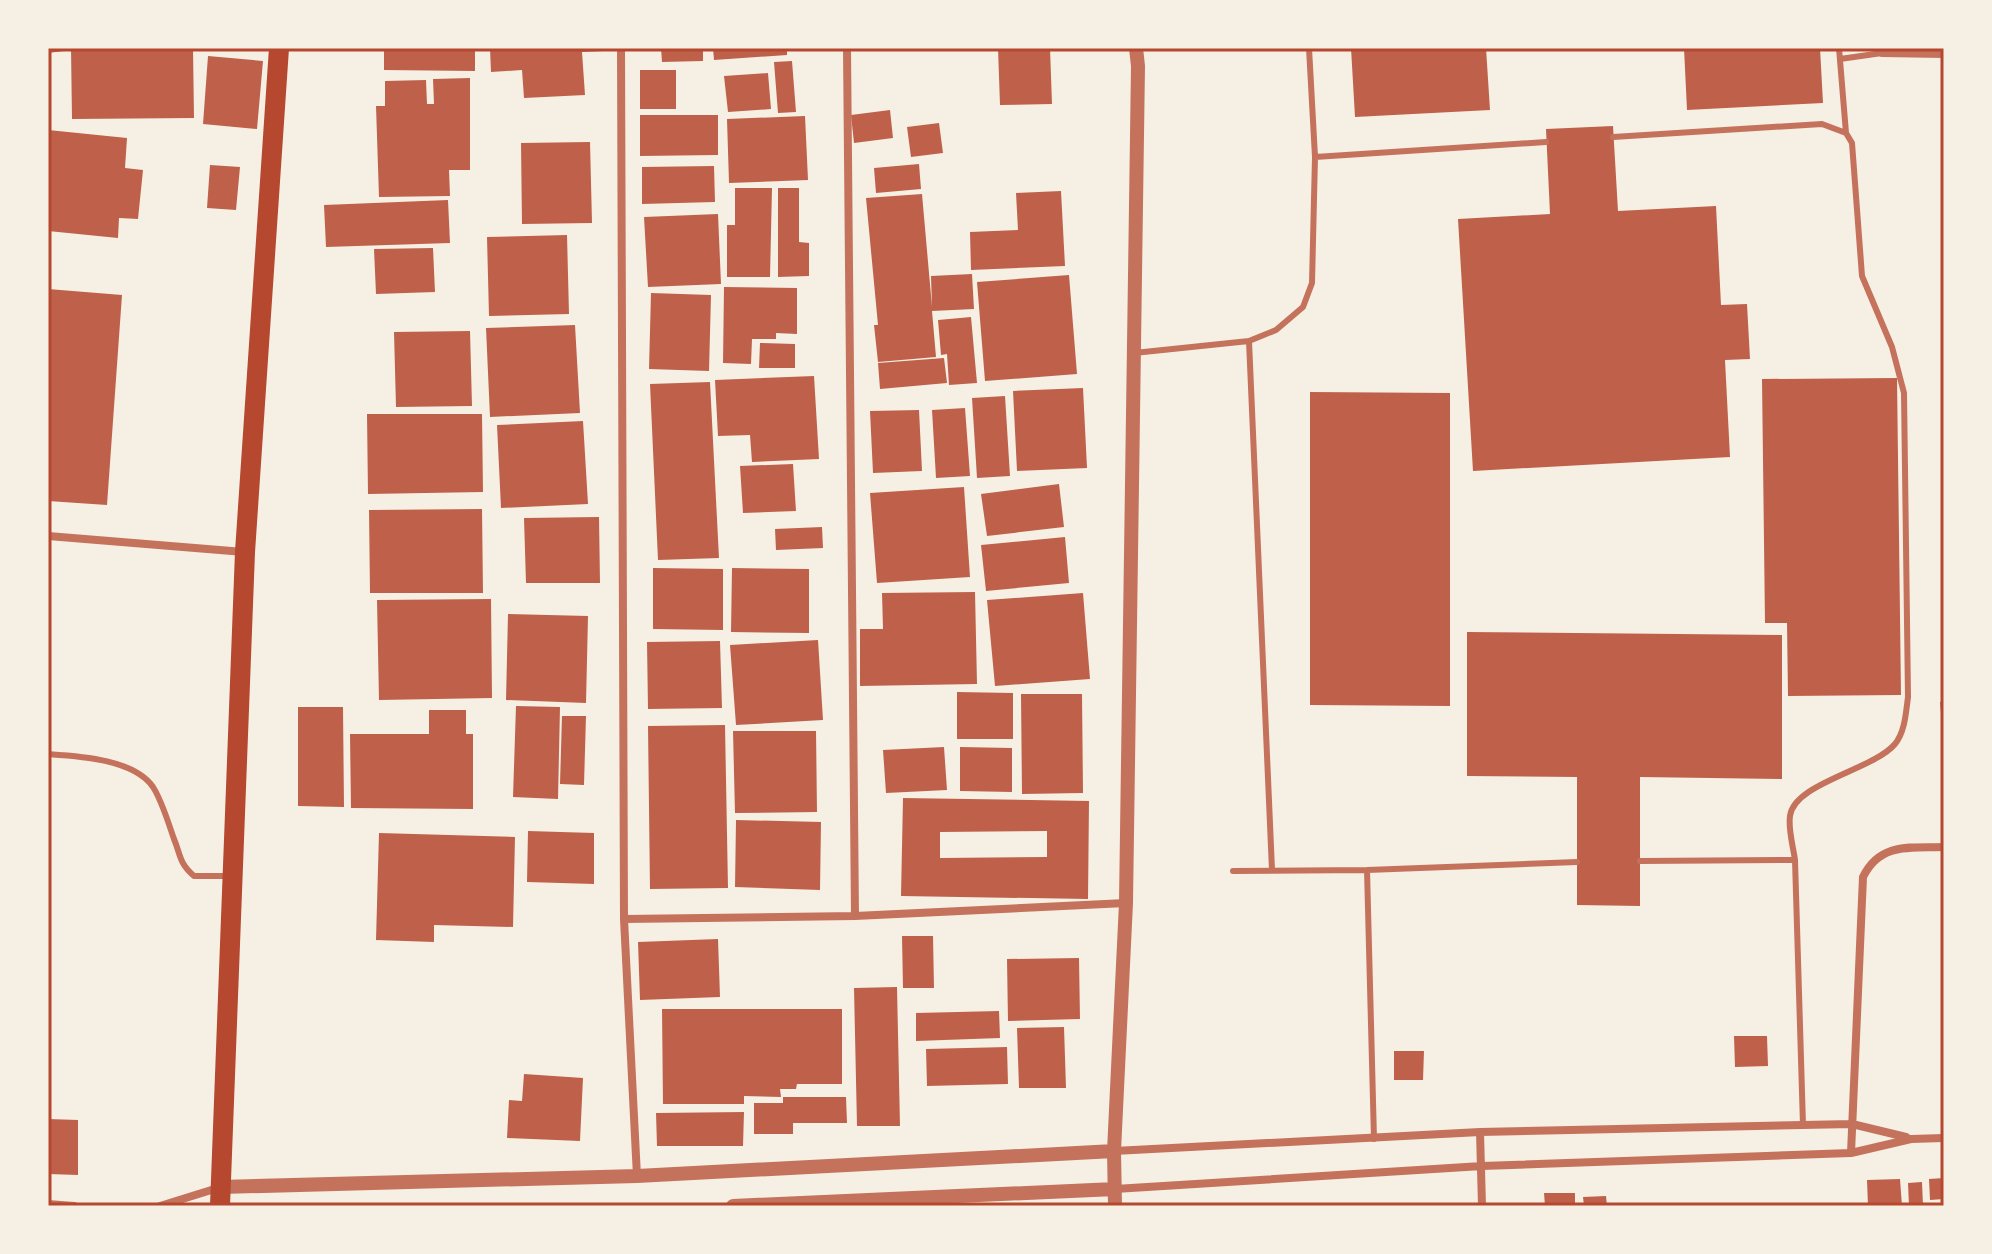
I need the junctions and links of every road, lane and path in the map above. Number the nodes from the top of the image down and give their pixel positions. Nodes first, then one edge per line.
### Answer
1 (279, 48) edge
2 (621, 48) edge
3 (847, 48) edge
4 (1136, 48) edge
5 (1309, 48) edge
6 (1839, 48) edge
7 (1882, 51) edge
8 (1944, 54) edge
9 (1840, 59) junction
10 (1846, 133) junction
11 (1613, 137) dead end
12 (1546, 142) dead end
13 (1315, 157) junction
14 (1249, 341) junction
15 (1134, 353) junction
16 (48, 536) edge
17 (245, 552) junction
18 (48, 754) edge
19 (1944, 847) edge
20 (1795, 860) junction
21 (1640, 861) dead end
22 (1577, 862) dead end
23 (1272, 870) junction
24 (1367, 870) junction
25 (1233, 871) dead end
26 (232, 876) junction
27 (1126, 903) junction
28 (855, 916) junction
29 (624, 919) junction
30 (1852, 1124) junction
31 (1803, 1125) junction
32 (1480, 1132) junction
33 (1944, 1138) edge
34 (1374, 1139) junction
35 (1911, 1139) junction
36 (1114, 1151) junction
37 (1851, 1153) junction
38 (1482, 1166) junction
39 (637, 1176) junction
40 (1115, 1189) junction
41 (221, 1196) edge
42 (48, 1204) edge
43 (74, 1206) edge
44 (160, 1206) edge
45 (733, 1206) edge
46 (1115, 1206) edge
47 (1482, 1206) edge

1 - 17 main road
2 - 29 street
3 - 28 street
4 - 15 street
5 - 13 lane
6 - 9 lane
7 - 8 street
7 - 9 lane
9 - 10 lane
10 - 11 lane
10 - 20 lane
12 - 13 lane
13 - 14 lane
14 - 15 lane
14 - 23 lane
15 - 27 street
16 - 17 street
17 - 26 main road
18 - 26 lane
19 - 30 street
20 - 21 lane
20 - 31 lane
22 - 24 lane
23 - 24 lane
23 - 25 lane
24 - 34 lane
26 - 41 main road
27 - 28 street
27 - 36 street
28 - 29 street
29 - 39 street
30 - 31 street
30 - 35 street
30 - 37 street
31 - 32 street
32 - 34 street
32 - 38 street
33 - 35 street
34 - 36 street
35 - 37 street
36 - 39 street
36 - 40 street
37 - 38 street
38 - 40 street
38 - 47 street
39 - 41 street
40 - 45 street
40 - 46 street
41 - 44 street
42 - 43 street

